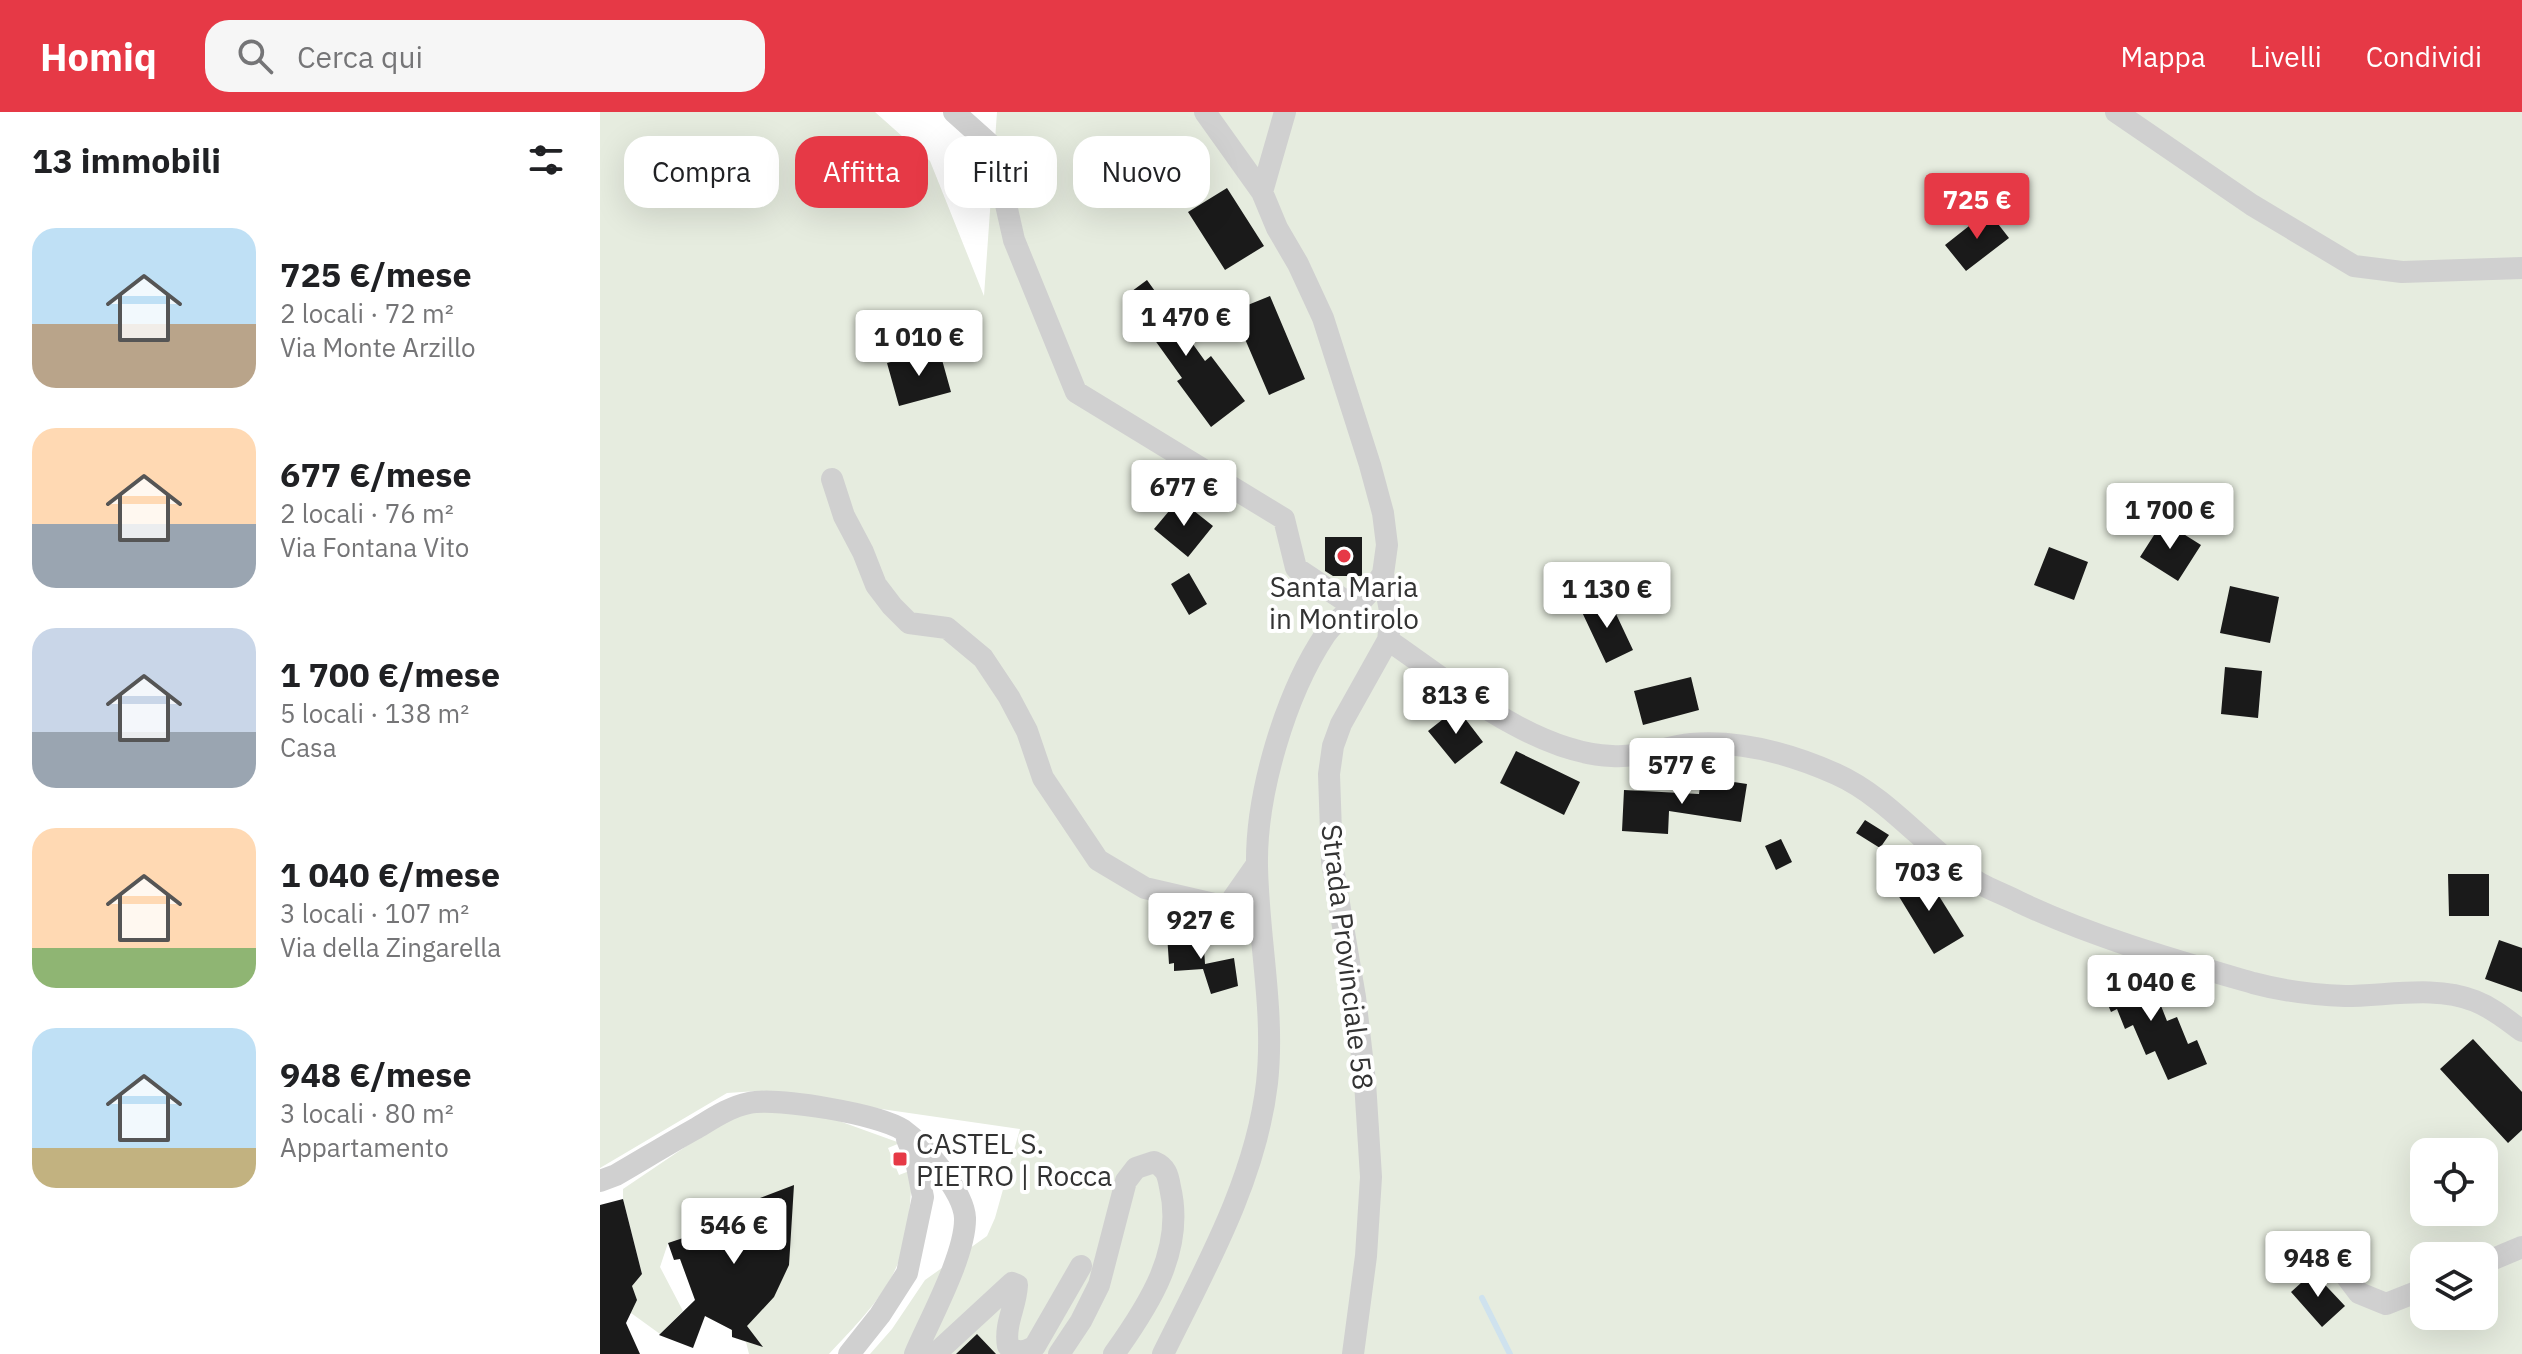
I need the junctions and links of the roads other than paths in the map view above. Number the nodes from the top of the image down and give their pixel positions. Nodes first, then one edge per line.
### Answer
1 (954, 112) edge
2 (1205, 112) edge
3 (1285, 112) edge
4 (2116, 112) edge
5 (1262, 192) junction
6 (2522, 268) edge
7 (832, 479) dead end
8 (1383, 574) junction
9 (1353, 606) junction
10 (1388, 640) junction
11 (1257, 864) junction
12 (2522, 1031) edge
13 (903, 1131) junction
14 (600, 1181) edge
15 (2522, 1247) edge
16 (2498, 1257) edge
17 (2334, 1260) dead end
18 (1081, 1266) dead end
19 (2410, 1295) edge
20 (849, 1354) edge
21 (915, 1354) edge
22 (935, 1354) edge
23 (1059, 1354) edge
24 (1114, 1354) edge
25 (1163, 1354) edge
26 (1353, 1354) edge

1 - 9 street
2 - 5 street, Strada Provinciale 58
3 - 5 street
4 - 6 street
5 - 8 street, Strada Provinciale 58
7 - 11 street
8 - 9 street
8 - 10 street, Strada Provinciale 58
9 - 11 street
10 - 12 street
10 - 26 street, Strada Provinciale 58
11 - 25 street
13 - 14 street
13 - 20 street
13 - 21 street
15 - 16 street
17 - 19 street
18 - 22 street
23 - 24 street

